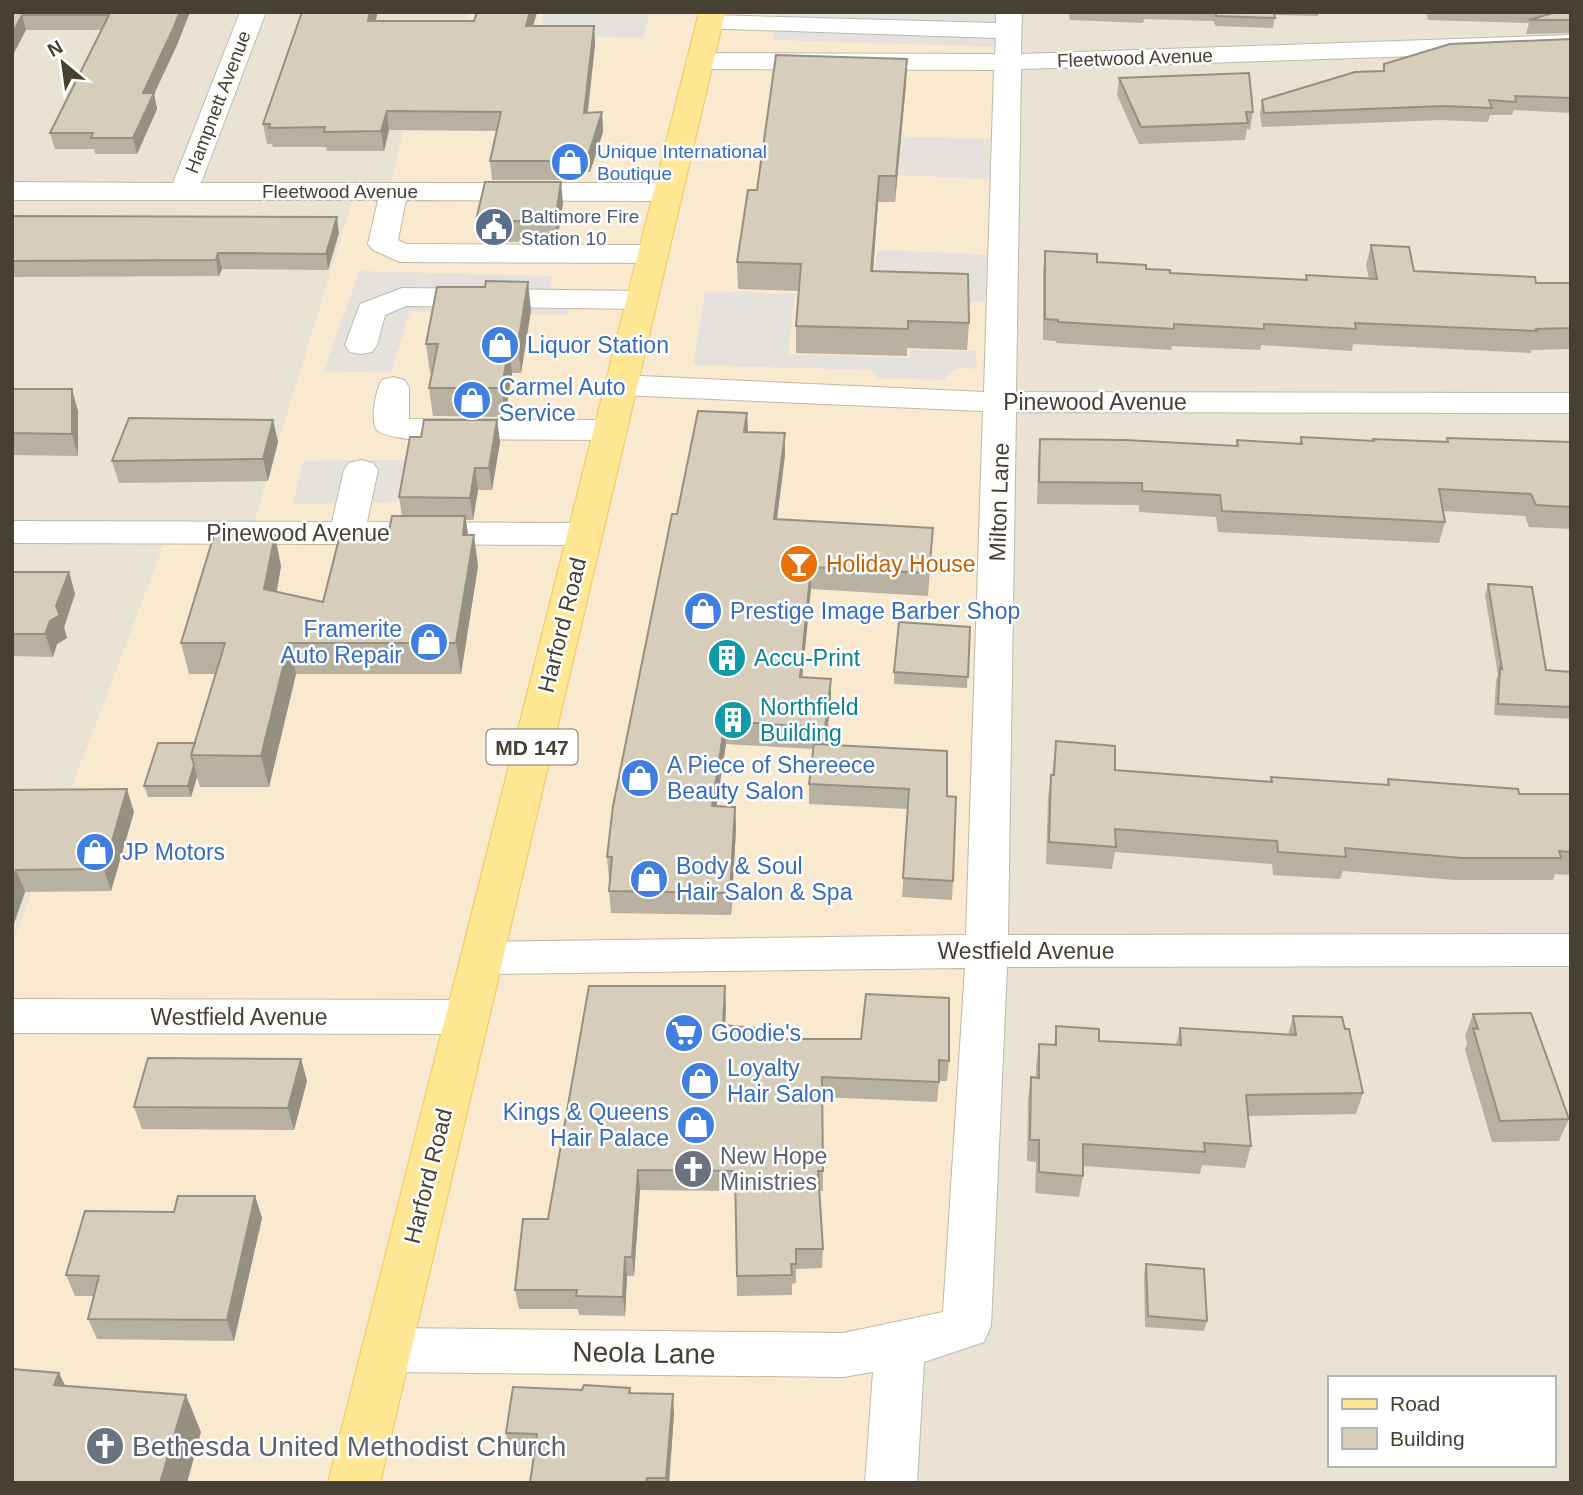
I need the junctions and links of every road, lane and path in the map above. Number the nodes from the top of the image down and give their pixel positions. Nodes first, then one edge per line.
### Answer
1 (253, 12) edge
2 (711, 17) edge
3 (1008, 35) edge
4 (1571, 43) edge
5 (699, 61) junction
6 (12, 191) edge
7 (184, 191) junction
8 (394, 191) junction
9 (667, 191) junction
10 (652, 254) junction
11 (641, 300) junction
12 (361, 345) dead end
13 (620, 385) junction
14 (393, 387) dead end
15 (1001, 402) junction
16 (1571, 403) edge
17 (609, 430) junction
18 (361, 470) dead end
19 (12, 532) edge
20 (347, 533) junction
21 (584, 534) junction
22 (1571, 950) edge
23 (986, 951) junction
24 (481, 958) junction
25 (12, 1017) edge
26 (467, 1017) junction
27 (900, 1345) junction
28 (386, 1350) junction
29 (354, 1483) edge
30 (891, 1483) edge

1 - 7 street, Hampnett Avenue
2 - 3 street
2 - 5 main road, Harford Road / MD 147
3 - 4 street, Fleetwood Avenue
3 - 5 street, Fleetwood Avenue
3 - 15 street, Milton Lane
5 - 9 main road, Harford Road / MD 147
6 - 7 street, Fleetwood Avenue
7 - 8 street, Fleetwood Avenue
8 - 9 street, Fleetwood Avenue
8 - 10 street
9 - 10 main road, Harford Road / MD 147
10 - 11 main road, Harford Road / MD 147
11 - 12 street
11 - 13 main road, Harford Road / MD 147
13 - 15 street, Pinewood Avenue
13 - 17 main road, Harford Road / MD 147
14 - 17 street
15 - 16 street, Pinewood Avenue
15 - 23 street, Milton Lane
17 - 21 main road, Harford Road / MD 147
18 - 20 street
19 - 20 street, Pinewood Avenue
20 - 21 street, Pinewood Avenue
21 - 24 main road, Harford Road / MD 147
22 - 23 street, Westfield Avenue
23 - 24 street, Westfield Avenue
23 - 27 street, Milton Lane
24 - 26 main road, Harford Road / MD 147
25 - 26 street, Westfield Avenue
26 - 28 main road, Harford Road / MD 147
27 - 28 street, Neola Lane
27 - 30 street
28 - 29 main road, Harford Road / MD 147

